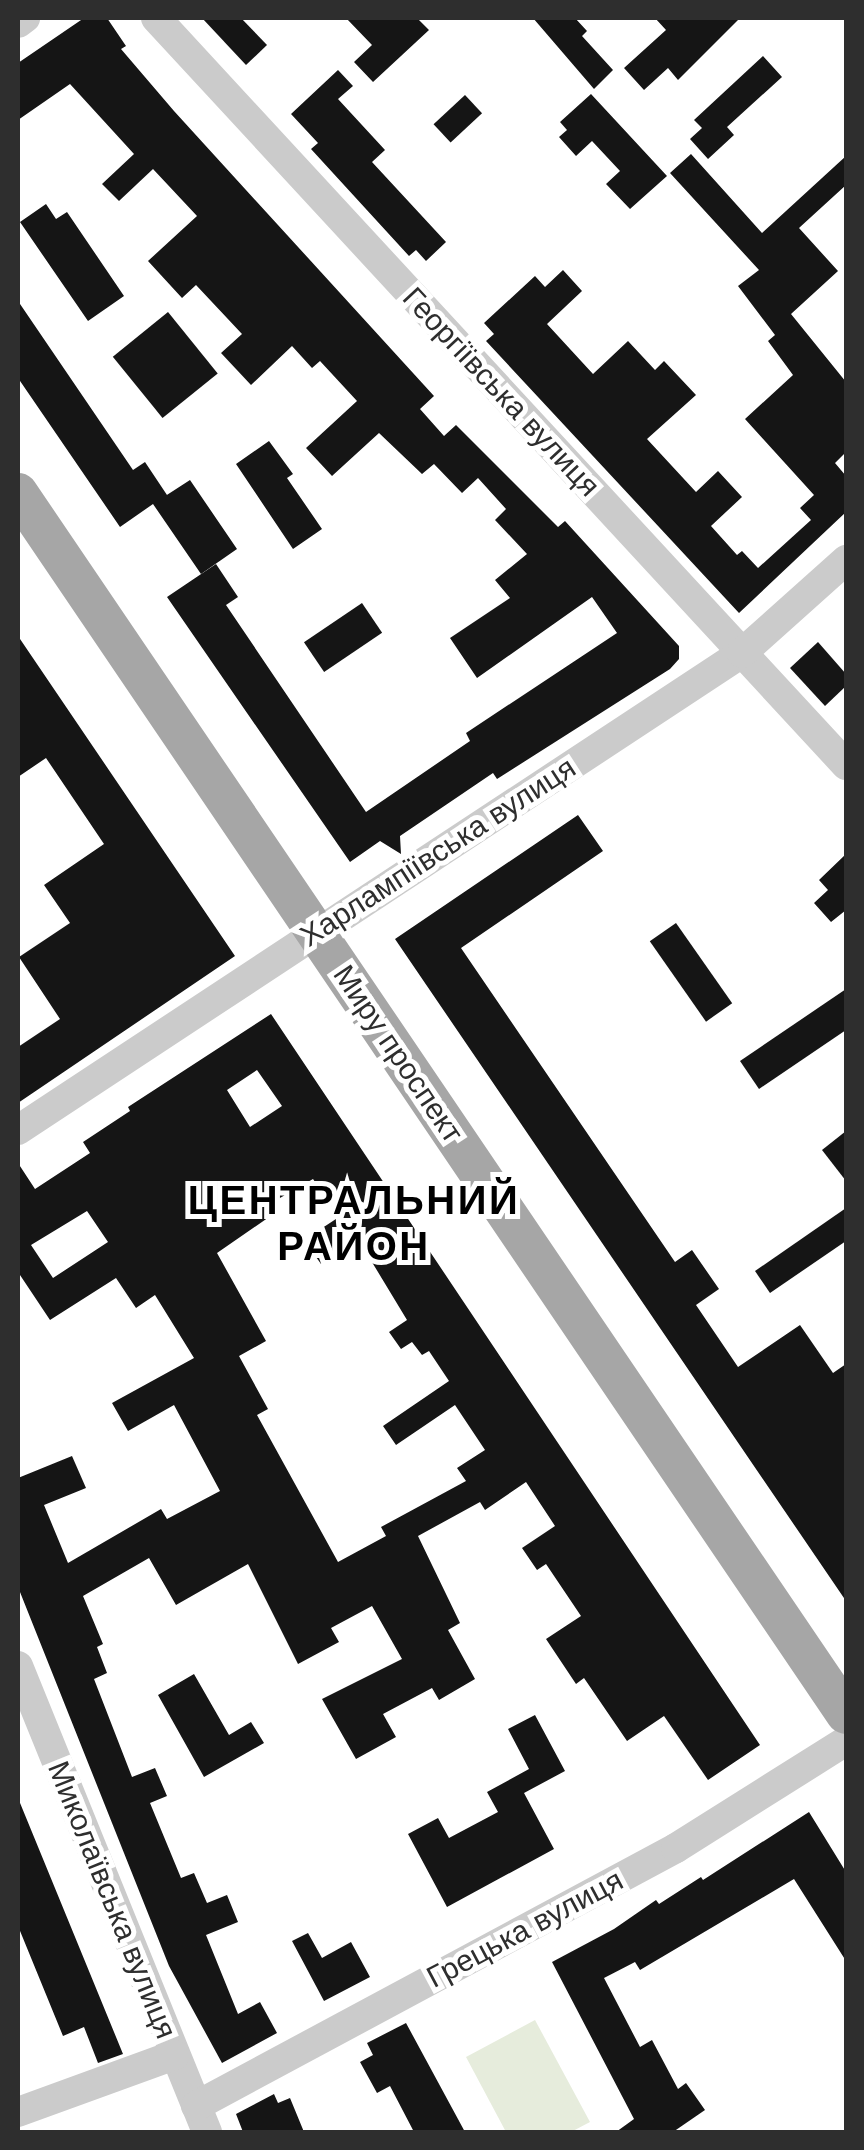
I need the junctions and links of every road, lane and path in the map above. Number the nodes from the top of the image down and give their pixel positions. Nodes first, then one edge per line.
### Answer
1 (25, 18) edge
2 (156, 18) edge
3 (18, 23) edge
4 (18, 494) edge
5 (846, 560) edge
6 (742, 653) junction
7 (846, 765) edge
8 (316, 932) junction
9 (18, 1130) edge
10 (18, 1666) edge
11 (846, 1714) edge
12 (846, 1740) edge
13 (174, 2054) junction
14 (18, 2112) edge
15 (201, 2119) edge

1 - 3 street
2 - 6 street, Георгіївська вулиця
4 - 8 main road, Миру проспект
5 - 6 street, Харлампіївська вулиця
6 - 7 street, Георгіївська вулиця
6 - 8 street, Харлампіївська вулиця
8 - 9 street, Харлампіївська вулиця
8 - 11 main road, Миру проспект
10 - 13 street, Миколаївська вулиця
12 - 15 street, Грецька вулиця
13 - 14 street
13 - 15 street, Миколаївська вулиця

